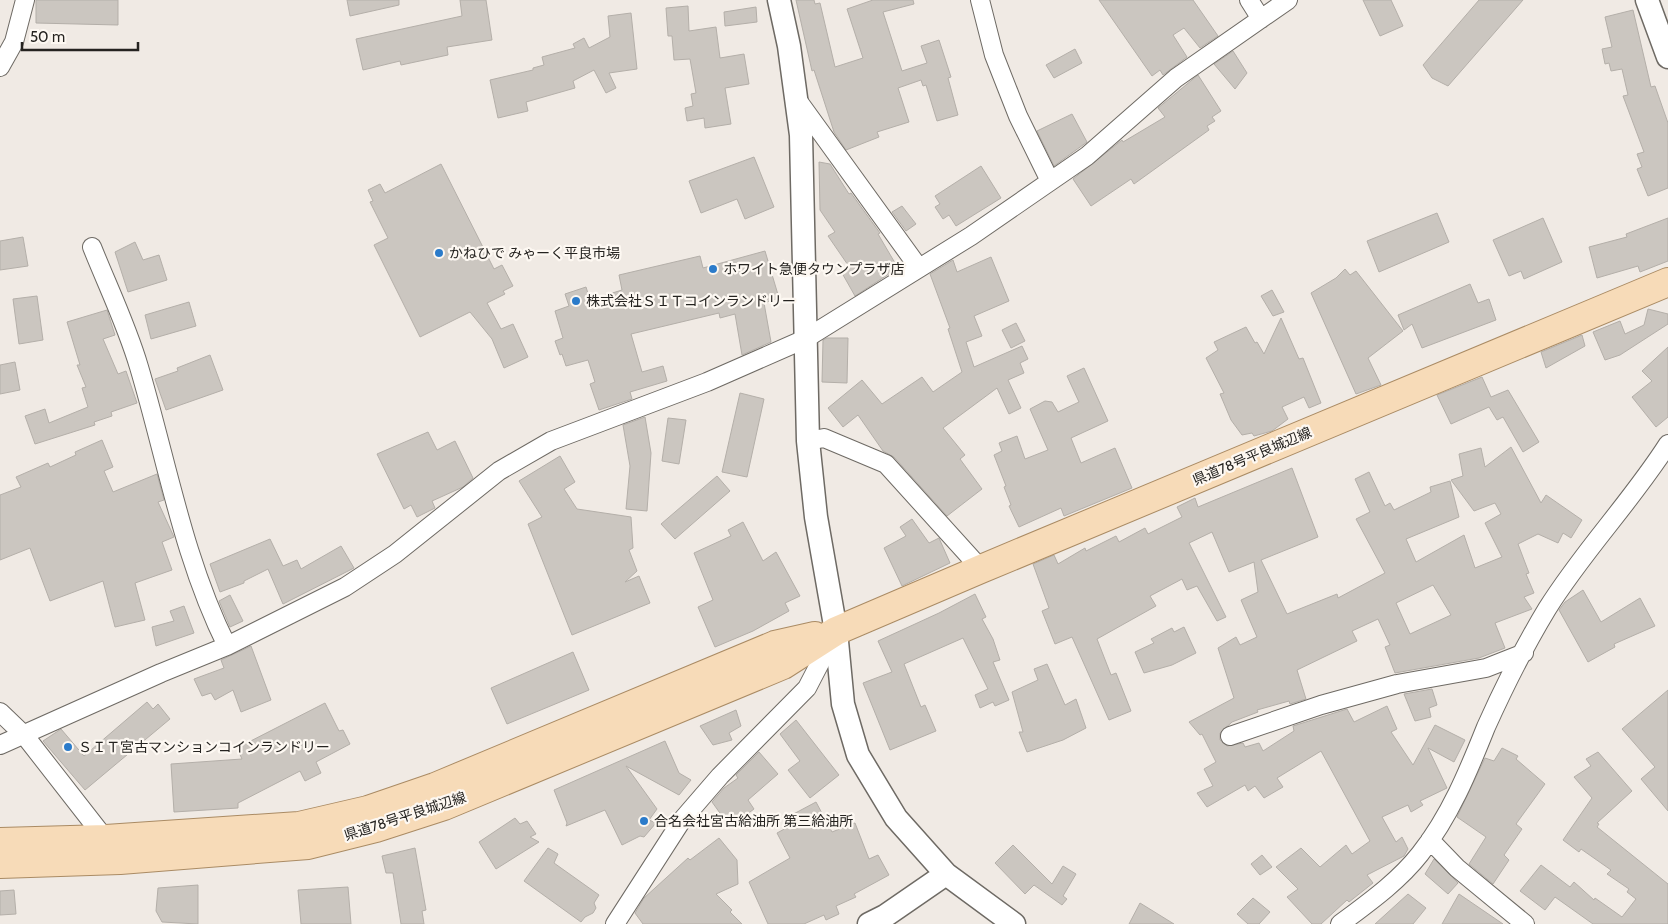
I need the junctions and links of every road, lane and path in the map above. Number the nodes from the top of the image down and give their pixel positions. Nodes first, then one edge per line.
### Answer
1 (25, 0) edge
2 (779, 0) edge
3 (980, 0) edge
4 (1249, 0) edge
5 (1288, 0) edge
6 (1647, 0) edge
7 (1261, 19) junction
8 (1668, 57) edge
9 (0, 67) edge
10 (796, 97) junction
11 (1050, 181) junction
12 (92, 247) dead end
13 (918, 268) junction
14 (1668, 282) edge
15 (805, 339) junction
16 (808, 441) junction
17 (1668, 444) edge
18 (981, 569) junction
19 (836, 631) junction
20 (227, 646) junction
21 (1524, 653) junction
22 (0, 712) edge
23 (25, 736) junction
24 (1230, 736) dead end
25 (0, 746) edge
26 (1430, 840) junction
27 (0, 842) edge
28 (113, 850) junction
29 (0, 864) edge
30 (946, 874) junction
31 (1351, 921) edge
32 (616, 924) edge
33 (869, 924) edge
34 (1014, 924) edge
35 (1525, 924) edge

1 - 9 street
2 - 10 street
3 - 11 street
4 - 7 street
5 - 7 street
6 - 8 street
7 - 11 street
10 - 13 street
10 - 15 street
11 - 13 street
12 - 20 street
13 - 15 street
14 - 18 main road, 県道78号平良城辺線
15 - 16 street
15 - 20 street
16 - 18 street
16 - 19 street
17 - 21 street
18 - 19 main road, 県道78号平良城辺線
19 - 28 main road, 県道78号平良城辺線
19 - 30 street
19 - 32 street
20 - 23 street
21 - 24 street
21 - 26 street
22 - 23 street
23 - 25 street
23 - 28 street
26 - 31 street
26 - 35 street
27 - 28 main road, 県道78号平良城辺線
28 - 29 main road, 県道78号平良城辺線
30 - 33 street
30 - 34 street

